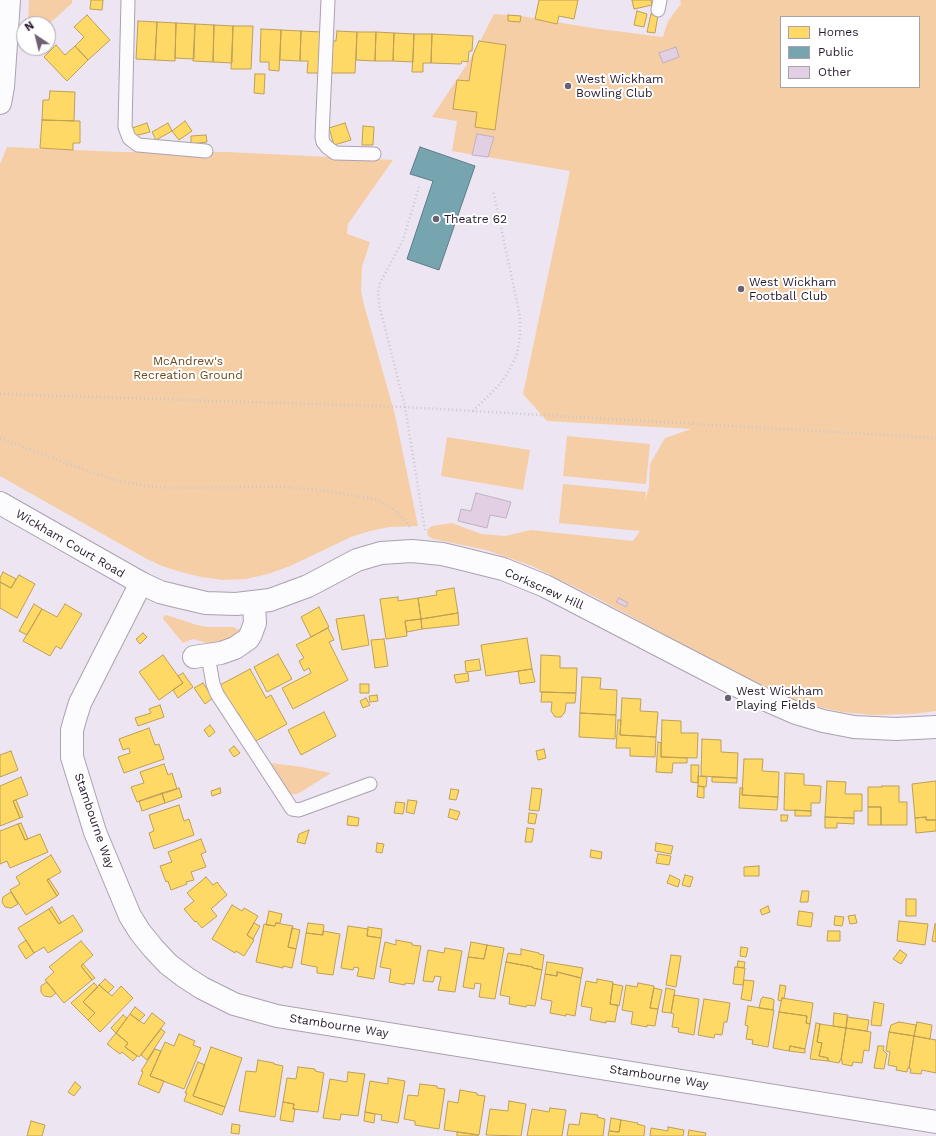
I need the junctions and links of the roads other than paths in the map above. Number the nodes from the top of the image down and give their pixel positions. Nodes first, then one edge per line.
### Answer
1 (9, 0) edge
2 (128, 0) edge
3 (328, 0) edge
4 (0, 103) edge
5 (206, 150) dead end
6 (374, 154) dead end
7 (0, 503) edge
8 (141, 583) junction
9 (254, 603) junction
10 (201, 657) joint
11 (936, 727) edge
12 (370, 784) dead end
13 (936, 1122) edge

1 - 4 street
2 - 5 lane
3 - 6 lane
7 - 8 street, Wickham Court Road
8 - 9 street, Corkscrew Hill
8 - 13 street, Stambourne Way
9 - 10 street
9 - 11 street, Corkscrew Hill
10 - 12 lane

